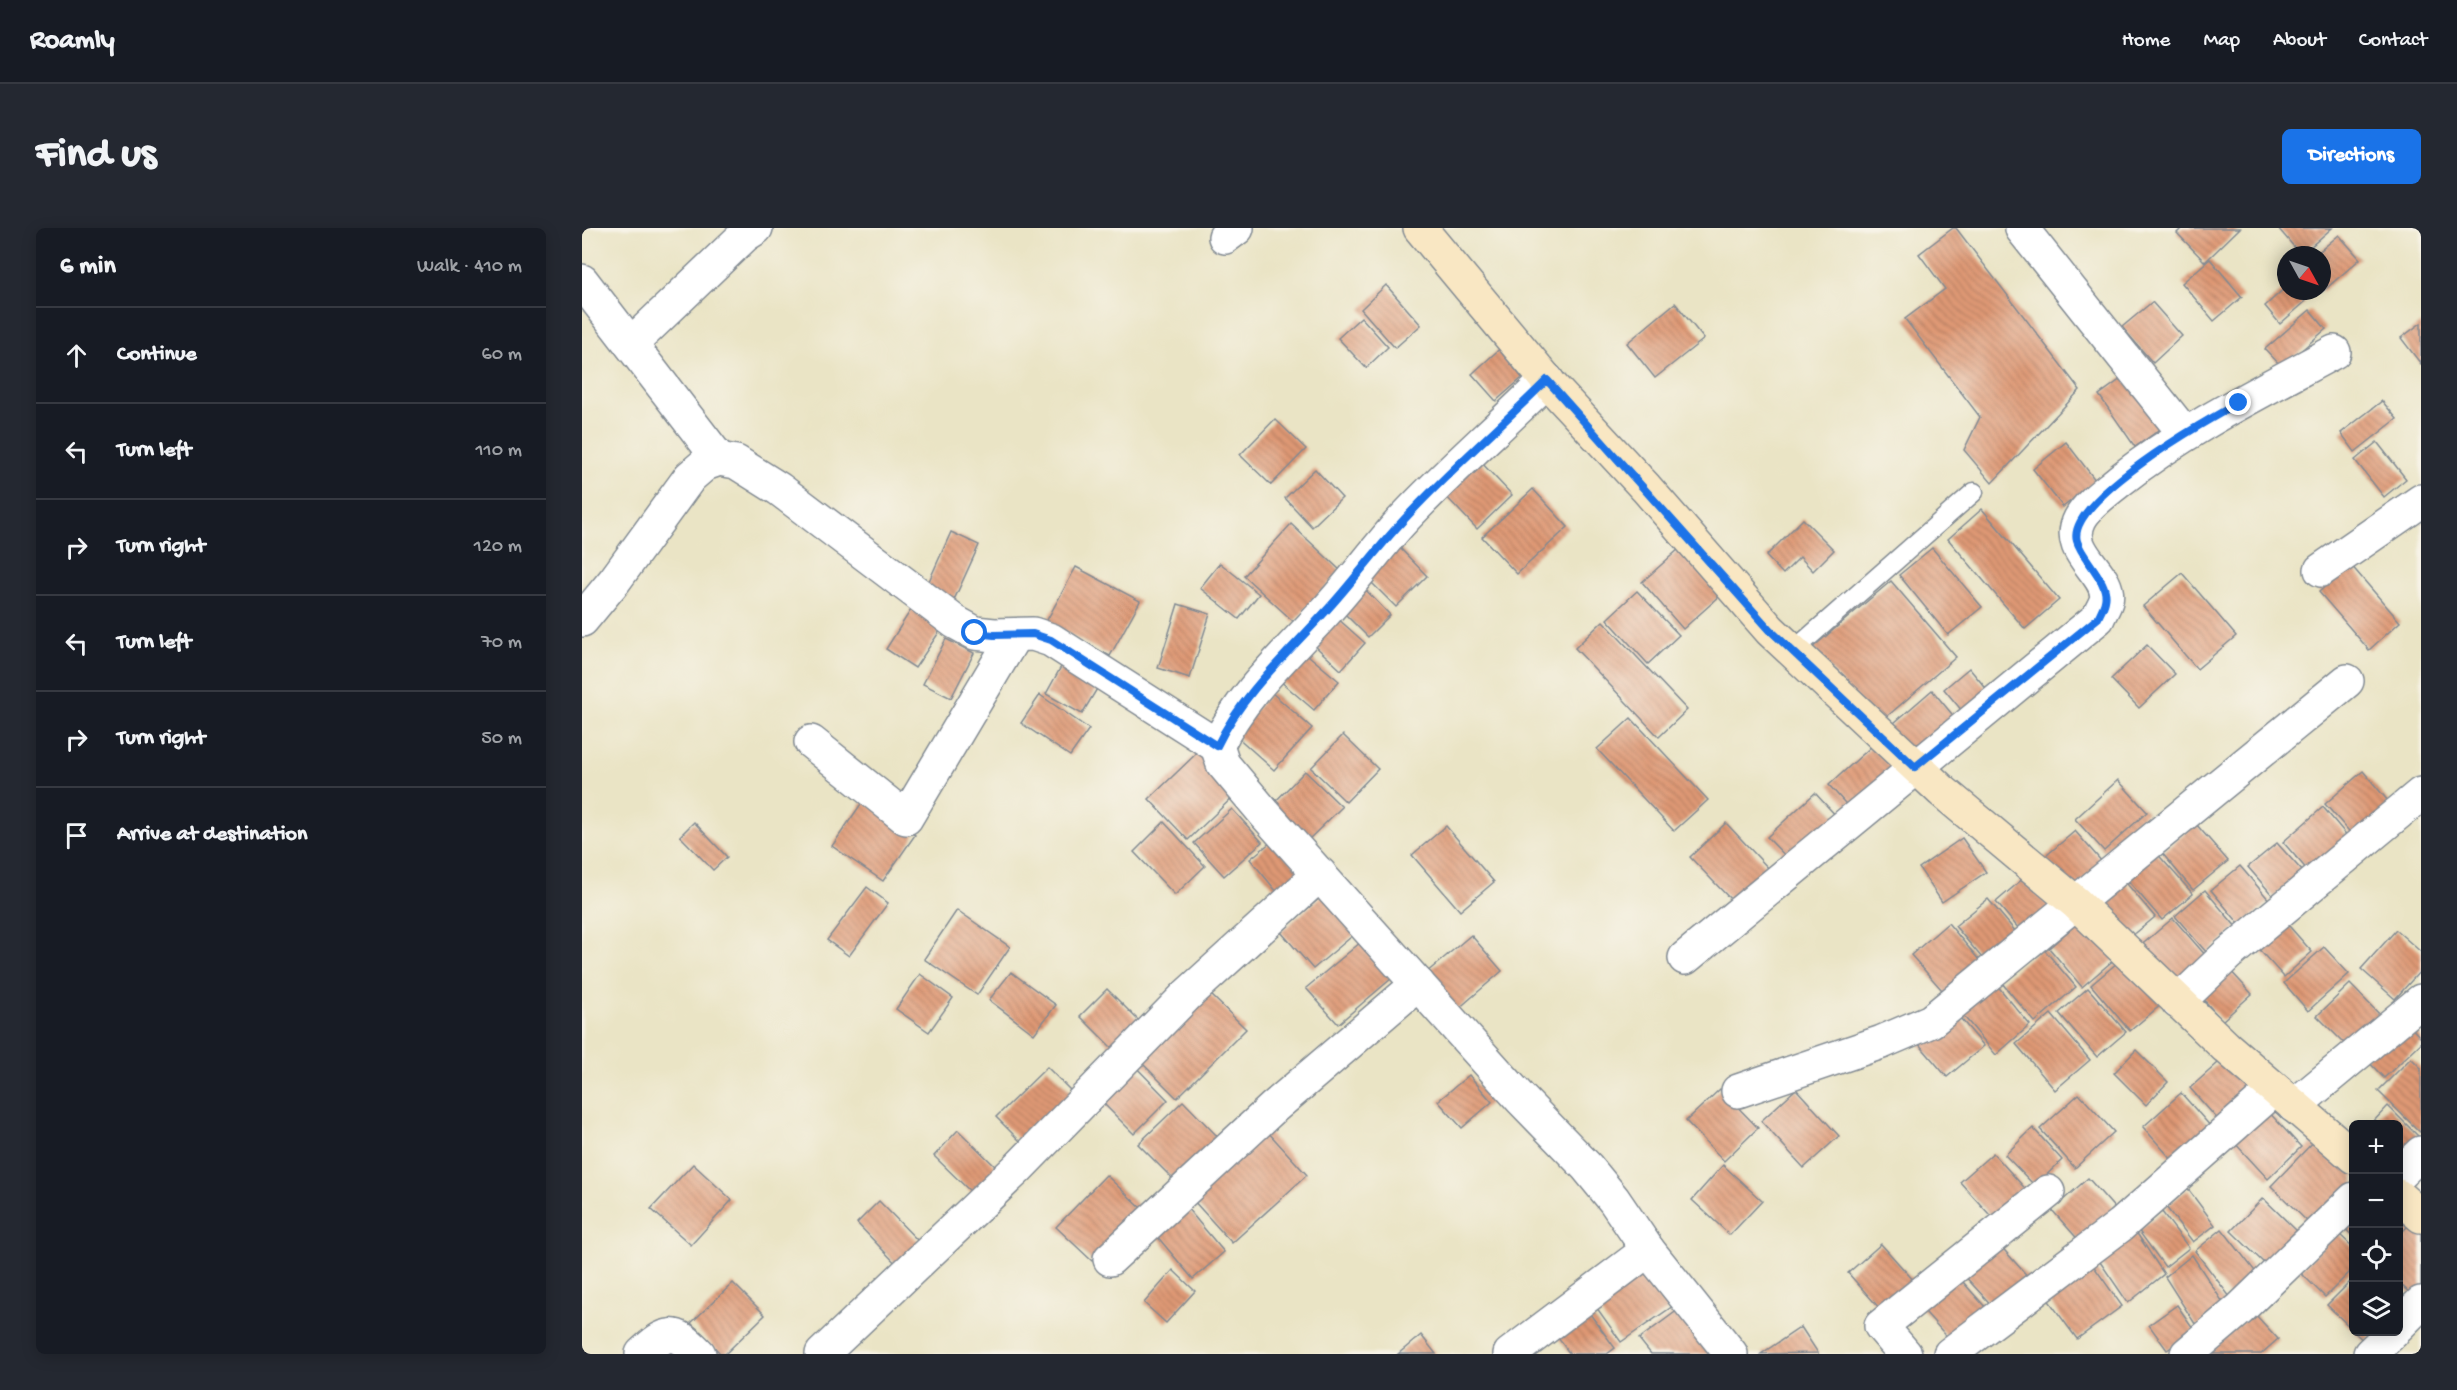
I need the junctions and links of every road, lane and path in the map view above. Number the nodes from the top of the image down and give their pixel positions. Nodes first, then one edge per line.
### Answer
1 (756, 228) edge
2 (1420, 228) edge
3 (2022, 229) edge
4 (582, 281) edge
5 (631, 344) junction
6 (2334, 352) dead end
7 (1547, 380) junction
8 (2185, 434) junction
9 (718, 459) junction
10 (1974, 492) dead end
11 (2421, 501) edge
12 (2321, 570) dead end
13 (586, 609) edge
14 (1015, 634) junction
15 (1793, 651) junction
16 (2347, 681) dead end
17 (811, 742) dead end
18 (1217, 746) junction
19 (1915, 767) junction
20 (2421, 794) edge
21 (1320, 874) junction
22 (2076, 903) junction
23 (1685, 958) dead end
24 (1418, 984) junction
25 (2421, 1001) edge
26 (2178, 1002) junction
27 (1738, 1091) dead end
28 (2284, 1098) junction
29 (2349, 1153) edge
30 (2421, 1153) edge
31 (2399, 1174) edge
32 (2048, 1192) dead end
33 (2403, 1201) edge
34 (2349, 1204) edge
35 (2421, 1216) edge
36 (1648, 1250) junction
37 (1110, 1259) dead end
38 (2421, 1303) edge
39 (2403, 1321) edge
40 (2388, 1336) edge
41 (1725, 1352) edge
42 (642, 1354) edge
43 (699, 1354) edge
44 (822, 1354) edge
45 (1510, 1354) edge
46 (1905, 1354) edge
47 (1950, 1354) edge
48 (2187, 1354) edge
49 (2370, 1354) edge

1 - 5 street
2 - 7 street
3 - 8 street
4 - 5 street
5 - 9 street
6 - 8 street
7 - 15 street
7 - 18 street
8 - 19 street
9 - 13 street
9 - 14 street
10 - 15 lane
11 - 12 street
14 - 17 street
14 - 18 street
15 - 19 street
16 - 22 street
18 - 21 street
19 - 22 street
19 - 23 street
20 - 26 street
21 - 24 street
21 - 44 street
22 - 26 street
22 - 27 street
24 - 36 street
24 - 37 street
25 - 28 street
26 - 28 street
28 - 29 street
28 - 47 street
30 - 31 street
32 - 46 street
33 - 35 street
34 - 48 street
36 - 41 street
36 - 45 street
38 - 39 street
40 - 49 street
42 - 43 street

